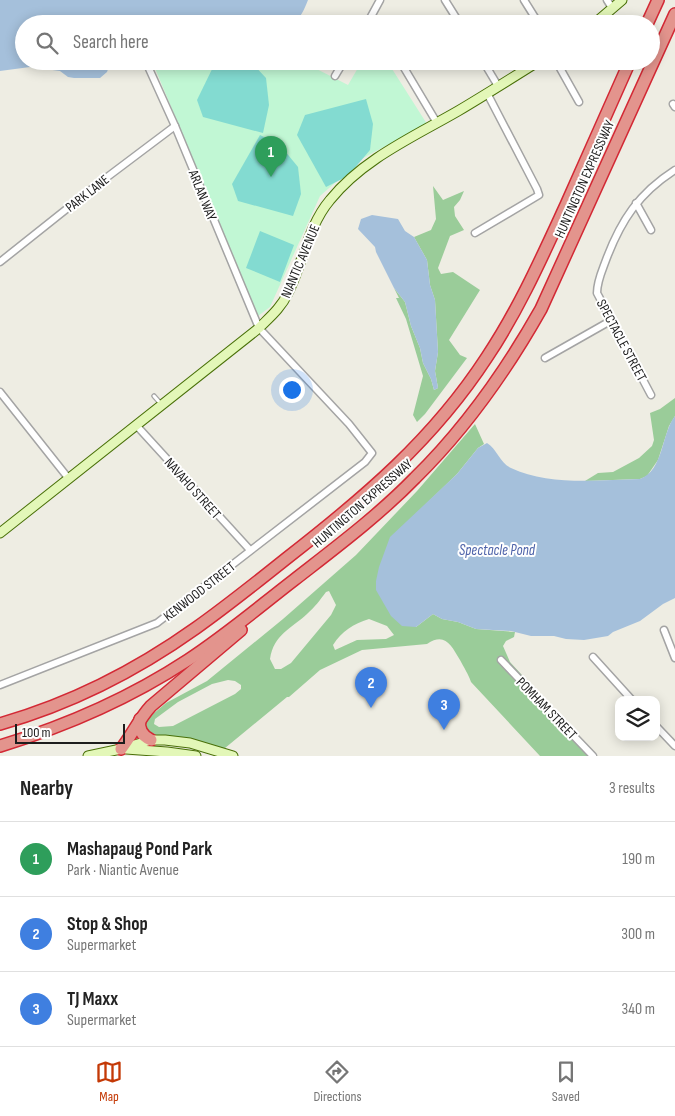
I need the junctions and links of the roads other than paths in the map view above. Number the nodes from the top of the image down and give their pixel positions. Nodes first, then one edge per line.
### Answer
1 (380, 0) edge
2 (445, 0) edge
3 (524, 0) edge
4 (622, 0) edge
5 (658, 0) edge
6 (610, 4) edge
7 (675, 14) edge
8 (372, 15) edge
9 (454, 15) edge
10 (533, 15) edge
11 (601, 15) edge
12 (651, 15) edge
13 (660, 47) edge
14 (150, 70) edge
15 (339, 70) edge
16 (405, 70) edge
17 (488, 70) edge
18 (524, 70) edge
19 (561, 70) edge
20 (626, 70) edge
21 (650, 70) edge
22 (335, 76) dead end
23 (498, 86) junction
24 (487, 93) junction
25 (579, 102) dead end
26 (437, 123) junction
27 (175, 126) junction
28 (675, 170) edge
29 (636, 203) junction
30 (651, 230) dead end
31 (475, 233) dead end
32 (0, 262) edge
33 (612, 320) junction
34 (259, 328) junction
35 (545, 358) dead end
36 (0, 392) edge
37 (651, 395) dead end
38 (154, 396) dead end
39 (162, 405) junction
40 (136, 425) junction
41 (69, 479) junction
42 (0, 533) edge
43 (250, 550) junction
44 (302, 574) junction
45 (664, 630) dead end
46 (592, 657) dead end
47 (675, 658) edge
48 (501, 660) dead end
49 (0, 685) edge
50 (628, 696) edge
51 (140, 719) junction
52 (0, 724) edge
53 (660, 730) edge
54 (151, 740) junction
55 (0, 746) edge
56 (675, 746) edge
57 (121, 749) junction
58 (88, 756) edge
59 (196, 756) edge
60 (233, 756) edge
61 (593, 756) edge

1 - 8 street
2 - 9 street
3 - 10 street
4 - 6 street
5 - 12 highway
6 - 11 street
7 - 13 highway, HUNTINGTON EXPRESSWAY
14 - 27 street, ARLAN WAY
15 - 22 street
16 - 26 street
17 - 23 street
18 - 23 street, NIANTIC AVENUE
19 - 25 street
20 - 52 highway, HUNTINGTON EXPRESSWAY
21 - 44 highway, HUNTINGTON EXPRESSWAY
23 - 24 street, NIANTIC AVENUE
24 - 26 street, NIANTIC AVENUE
24 - 31 street
26 - 34 street, NIANTIC AVENUE
27 - 32 street, PARK LANE
27 - 34 street, ARLAN WAY
28 - 29 street, SPECTACLE STREET
29 - 30 street
29 - 33 street, SPECTACLE STREET
33 - 35 street
33 - 37 street, SPECTACLE STREET
34 - 39 street, NIANTIC AVENUE
34 - 43 street, KENWOOD STREET
36 - 41 street
38 - 39 lane
39 - 40 street, NIANTIC AVENUE
40 - 41 street, NIANTIC AVENUE
40 - 43 street, NAVAHO STREET
41 - 42 street, NIANTIC AVENUE
43 - 49 street, KENWOOD STREET
44 - 51 highway
44 - 55 highway, HUNTINGTON EXPRESSWAY
45 - 47 street
46 - 50 street
48 - 61 street, POMHAM STREET
51 - 54 highway
51 - 57 highway
53 - 56 street
54 - 57 street
54 - 60 street
57 - 58 street
57 - 59 street

